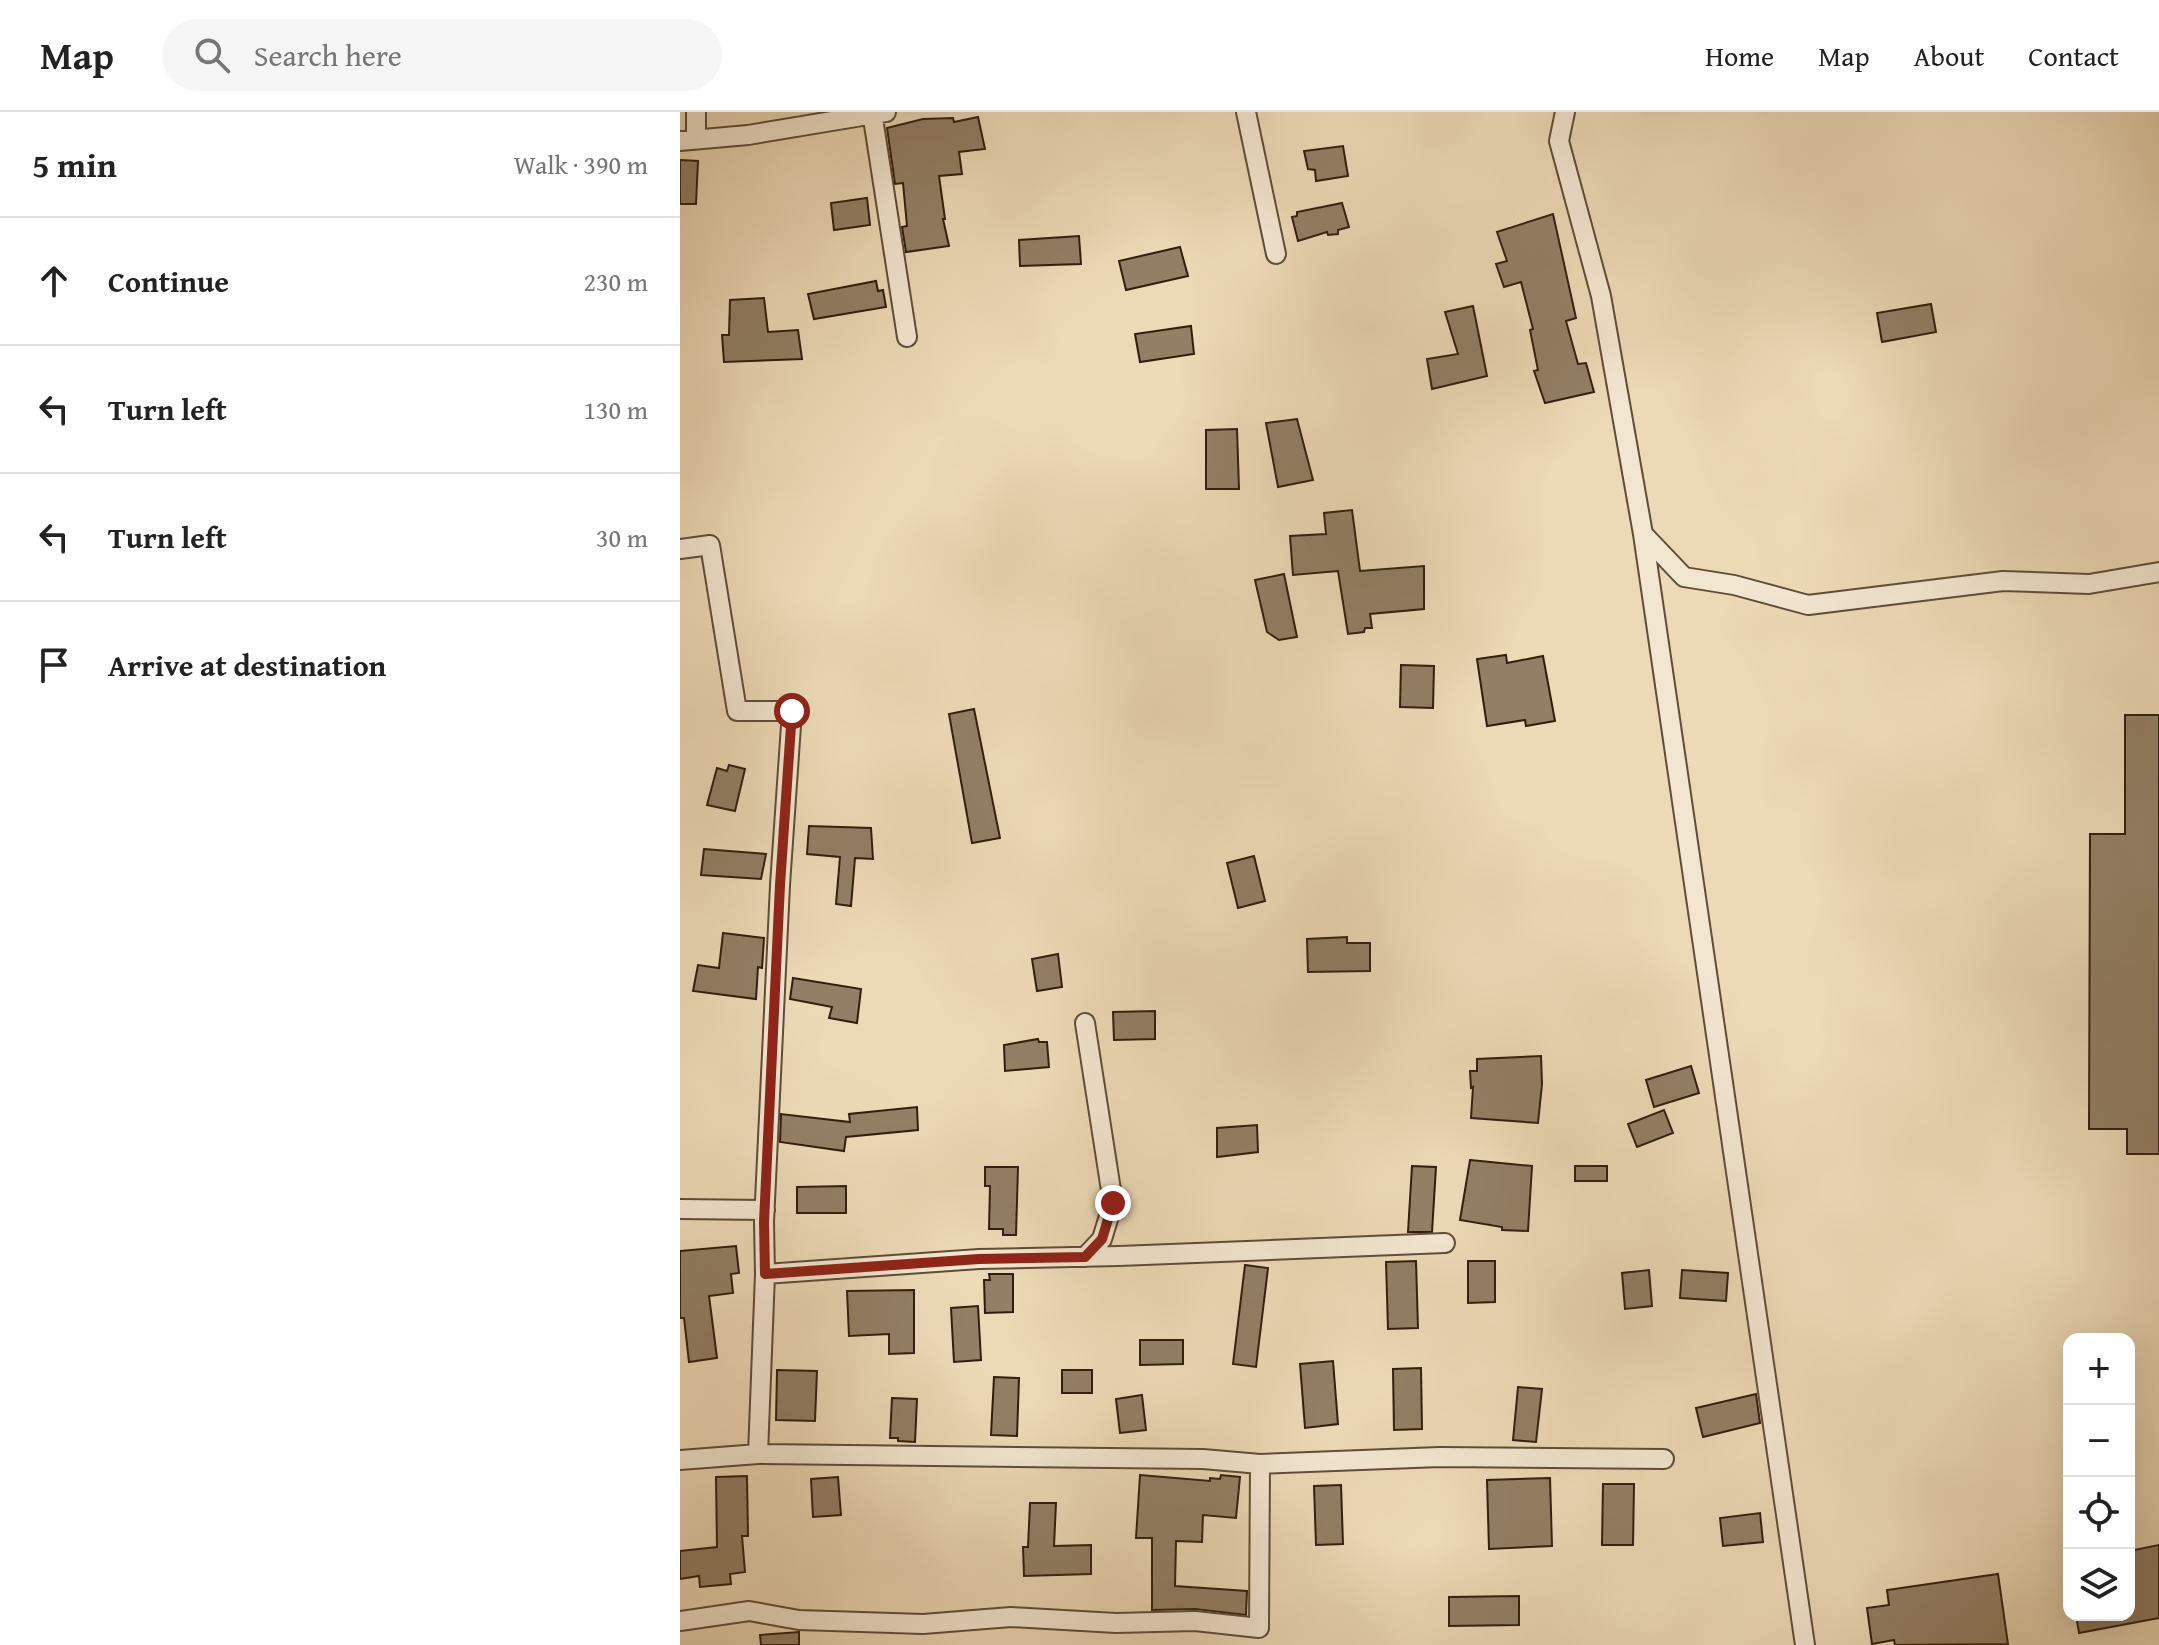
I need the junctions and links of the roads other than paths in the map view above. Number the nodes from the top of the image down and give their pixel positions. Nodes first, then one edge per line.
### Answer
1 (696, 112) edge
2 (1246, 112) edge
3 (1565, 112) edge
4 (877, 113) edge
5 (688, 140) edge
6 (1276, 254) dead end
7 (907, 337) dead end
8 (1643, 534) junction
9 (680, 549) edge
10 (2159, 572) edge
11 (1085, 1023) dead end
12 (680, 1209) edge
13 (765, 1210) junction
14 (1445, 1243) dead end
15 (1085, 1257) junction
16 (765, 1274) junction
17 (758, 1454) junction
18 (1664, 1459) dead end
19 (680, 1460) edge
20 (1260, 1464) junction
21 (680, 1621) edge
22 (1258, 1637) edge
23 (1805, 1645) edge

1 - 5 street
2 - 6 street
3 - 8 street
4 - 5 street
4 - 7 street
8 - 10 street
8 - 23 street
9 - 13 street
11 - 15 street
12 - 13 street
13 - 16 street
14 - 15 street
15 - 16 street
16 - 17 street
17 - 19 street
17 - 20 street
18 - 20 street
20 - 22 street
21 - 22 street

